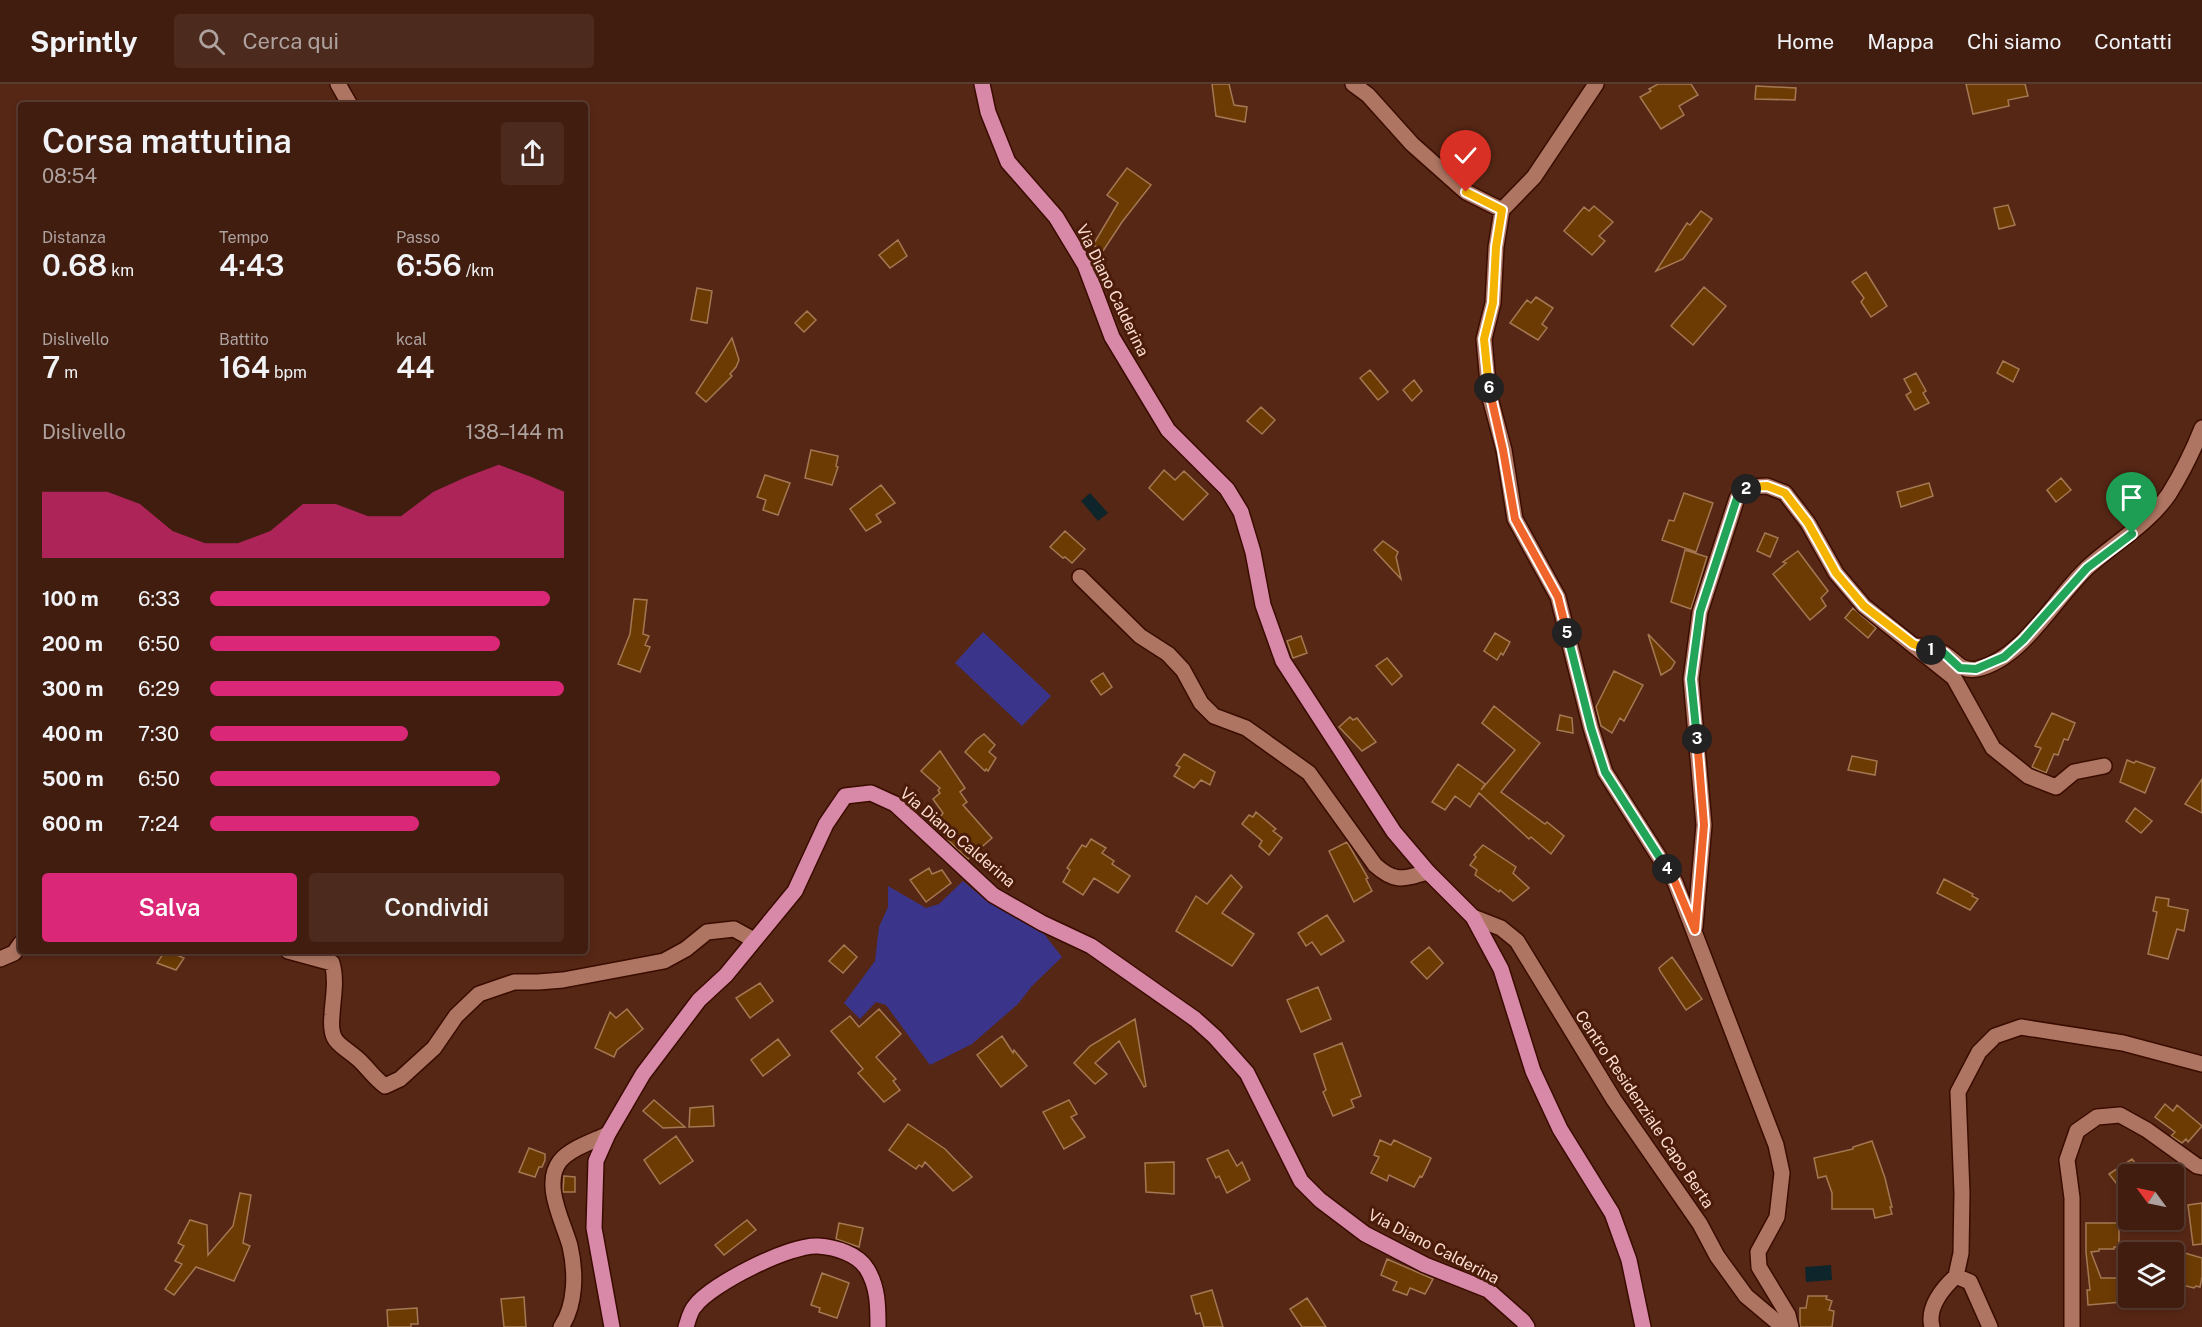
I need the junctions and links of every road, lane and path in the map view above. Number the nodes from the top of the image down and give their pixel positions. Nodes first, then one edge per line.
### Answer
1 (338, 84) edge
2 (982, 84) edge
3 (1353, 84) edge
4 (1596, 84) edge
5 (348, 102) edge
6 (1502, 210) junction
7 (2202, 428) edge
8 (1080, 577) dead end
9 (1913, 644) junction
10 (2104, 766) dead end
11 (1428, 872) junction
12 (1473, 917) junction
13 (1695, 930) junction
14 (754, 940) junction
15 (18, 948) edge
16 (299, 954) edge
17 (0, 959) edge
18 (2202, 1064) edge
19 (608, 1134) junction
20 (2202, 1167) edge
21 (1956, 1276) junction
22 (561, 1327) edge
23 (612, 1327) edge
24 (686, 1327) edge
25 (878, 1327) edge
26 (1527, 1327) edge
27 (1643, 1327) edge
28 (1783, 1327) edge
29 (1791, 1327) edge
30 (1932, 1327) edge
31 (1990, 1327) edge
32 (2072, 1327) edge

1 - 5 street
2 - 11 main road, Via Diano Calderina
3 - 6 street
4 - 6 street
6 - 13 street
7 - 9 street
8 - 11 street
9 - 10 street
9 - 13 street
11 - 12 main road, Via Diano Calderina
12 - 27 main road, Via Diano Calderina
12 - 28 street, Centro Residenziale Capo Berta
13 - 29 street
14 - 16 street
14 - 19 main road, Via Diano Calderina
14 - 26 main road, Via Diano Calderina
15 - 17 street
18 - 21 street
19 - 22 street
19 - 23 main road, Via Diano Calderina
20 - 32 street
21 - 30 street
21 - 31 street
24 - 25 main road

